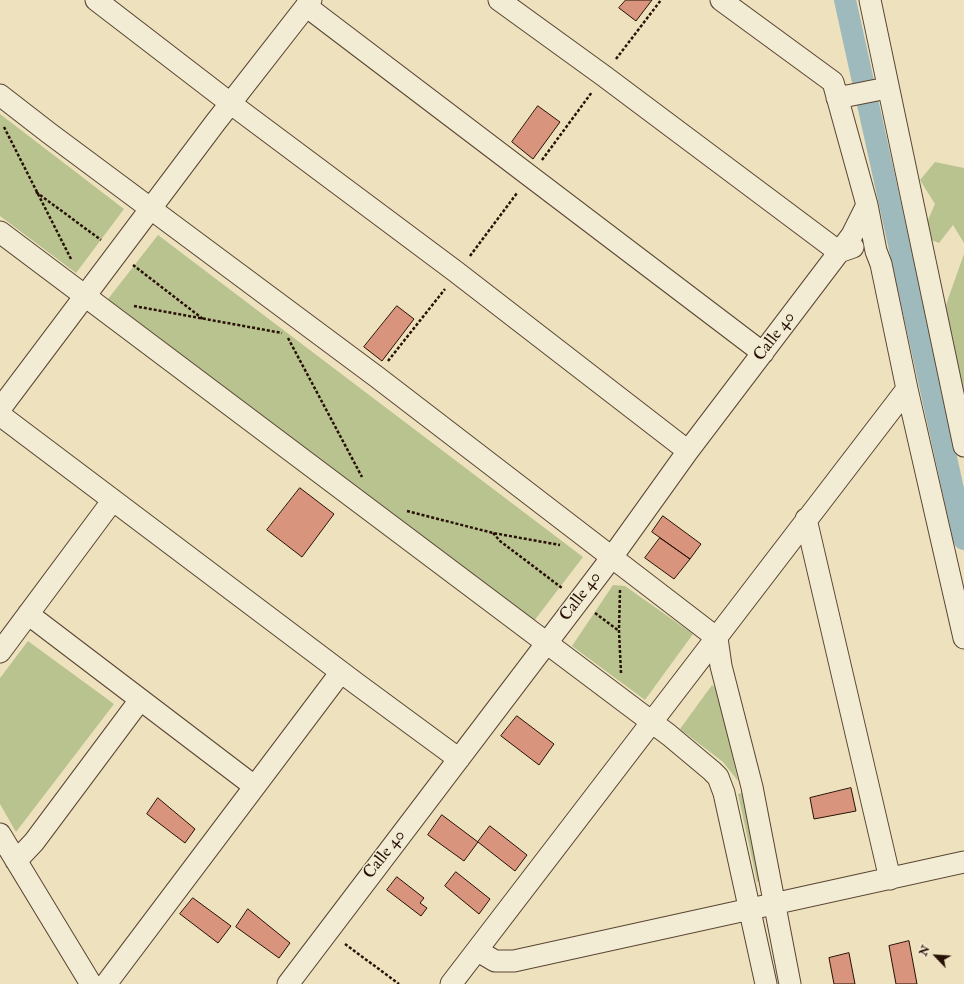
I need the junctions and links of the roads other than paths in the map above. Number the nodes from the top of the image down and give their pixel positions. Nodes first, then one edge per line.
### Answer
1 (96, 0) edge
2 (499, 0) edge
3 (721, 0) edge
4 (870, 0) edge
5 (308, 3) edge
6 (862, 93) junction
7 (0, 95) edge
8 (230, 103) junction
9 (867, 205) junction
10 (152, 209) junction
11 (0, 232) edge
12 (876, 251) junction
13 (839, 252) junction
14 (86, 296) junction
15 (763, 353) junction
16 (907, 388) junction
17 (0, 408) edge
18 (0, 415) edge
19 (964, 446) edge
20 (688, 451) junction
21 (113, 500) junction
22 (806, 519) junction
23 (612, 557) junction
24 (28, 614) junction
25 (716, 638) junction
26 (964, 638) edge
27 (547, 643) junction
28 (0, 652) edge
29 (341, 672) junction
30 (140, 700) junction
31 (652, 722) junction
32 (459, 759) junction
33 (254, 786) junction
34 (0, 834) edge
35 (16, 861) junction
36 (964, 862) edge
37 (890, 879) junction
38 (774, 905) junction
39 (750, 910) junction
40 (478, 951) junction
41 (91, 984) edge
42 (106, 984) edge
43 (288, 984) edge
44 (451, 984) edge
45 (766, 984) edge
46 (790, 984) edge

1 - 8 street
2 - 13 street
3 - 6 street
4 - 6 street
5 - 8 street
5 - 15 street
6 - 9 street
6 - 19 street
7 - 10 street
8 - 10 street
8 - 20 street
9 - 12 street
9 - 13 street, Calle 40
10 - 14 street
10 - 23 street
11 - 14 street
12 - 13 street
12 - 16 street
13 - 15 street, Calle 40
14 - 17 street
14 - 27 street
15 - 20 street, Calle 40
16 - 22 street
16 - 26 street
18 - 21 street
20 - 23 street, Calle 40
21 - 24 street
21 - 29 street
22 - 25 street
22 - 37 street
23 - 25 street
23 - 27 street, Calle 40
24 - 28 street
24 - 30 street
25 - 31 street
25 - 38 street
27 - 31 street
27 - 32 street, Calle 40
29 - 32 street
29 - 33 street
30 - 33 street
30 - 35 street
31 - 39 street
31 - 40 street
32 - 43 street, Calle 40
33 - 42 street
34 - 35 street
35 - 41 street
36 - 37 street
37 - 38 street
38 - 39 street
38 - 46 street
39 - 40 street
39 - 45 street
40 - 44 street

